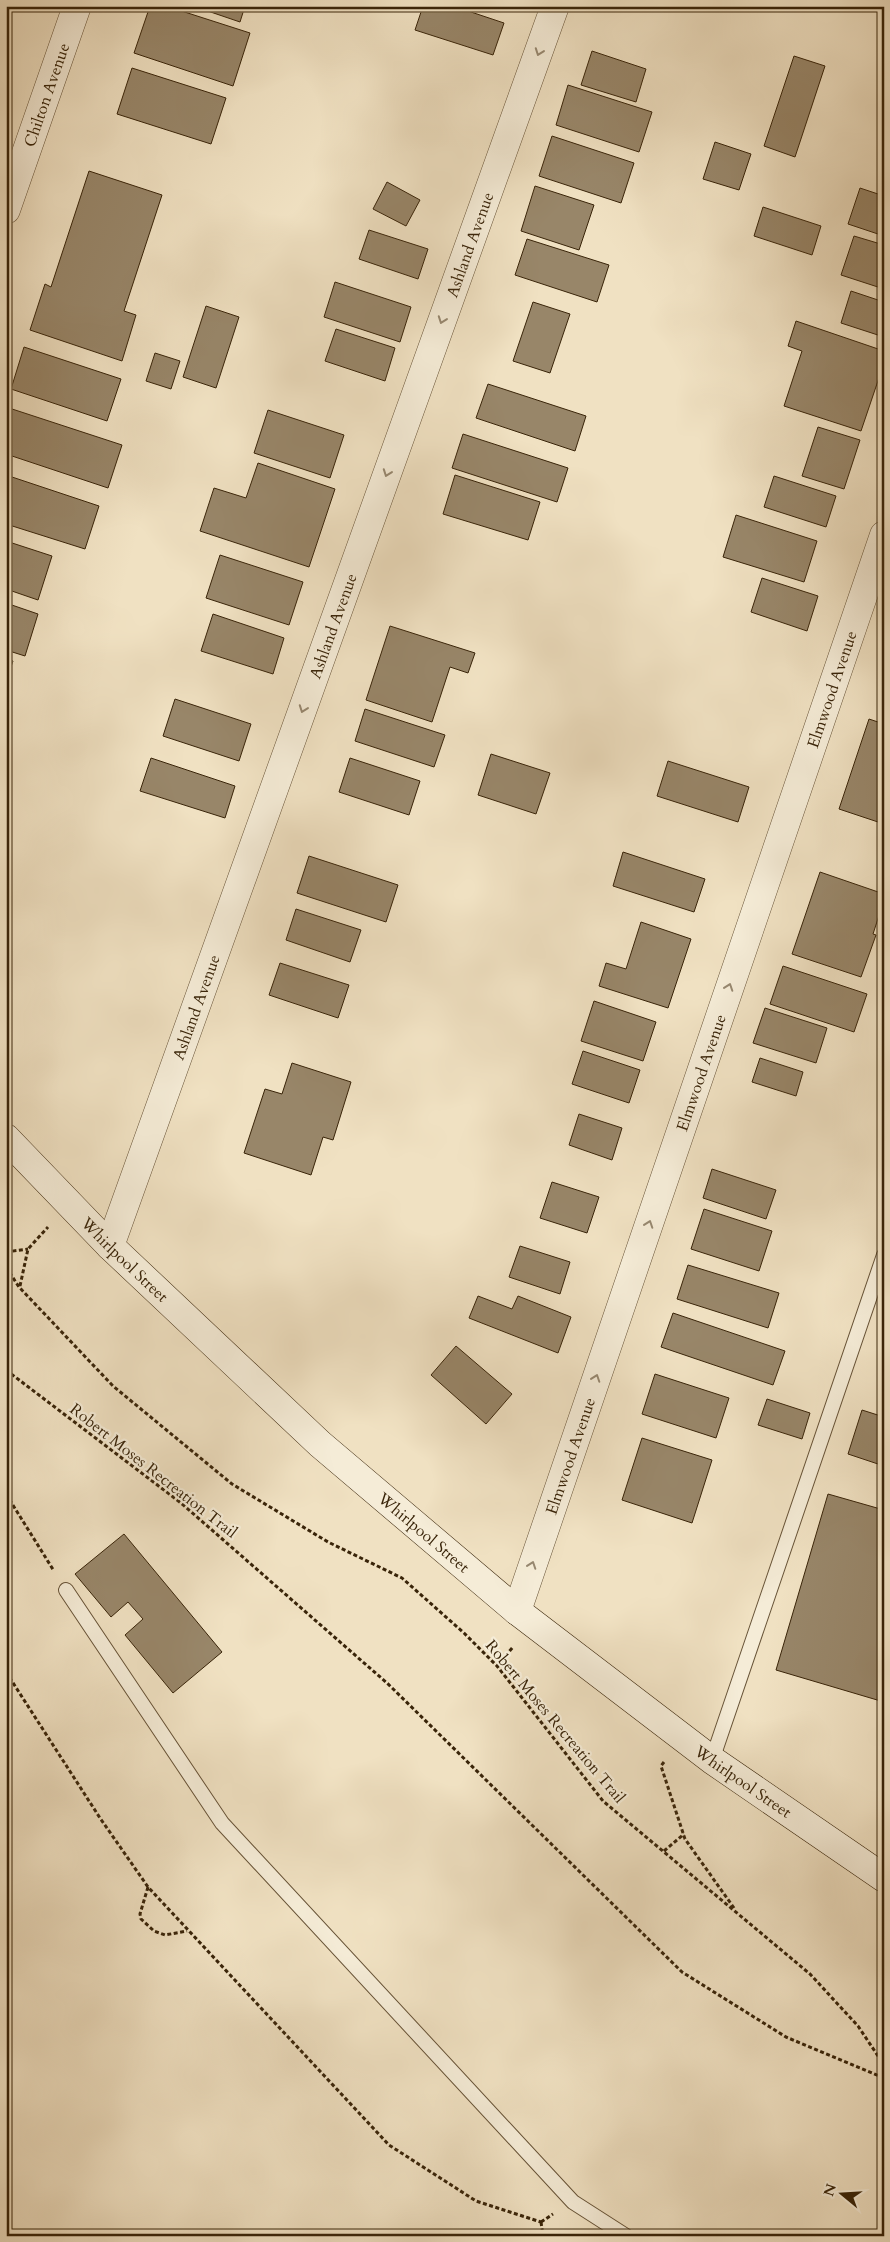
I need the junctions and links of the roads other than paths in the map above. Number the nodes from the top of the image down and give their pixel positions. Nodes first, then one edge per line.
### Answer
1 (77, 6) edge
2 (555, 6) edge
3 (6, 210) edge
4 (884, 535) edge
5 (6, 1138) edge
6 (110, 1246) junction
7 (884, 1255) edge
8 (66, 1590) road end
9 (517, 1611) junction
10 (712, 1760) junction
11 (884, 1878) edge
12 (626, 2236) edge

1 - 3 street, Chilton Avenue
2 -> 6 street, Ashland Avenue
9 -> 4 street, Elmwood Avenue
5 - 6 street, Whirlpool Street
6 - 9 street, Whirlpool Street
7 - 10 lane
8 - 12 lane
9 - 10 street, Whirlpool Street
10 - 11 street, Whirlpool Street

